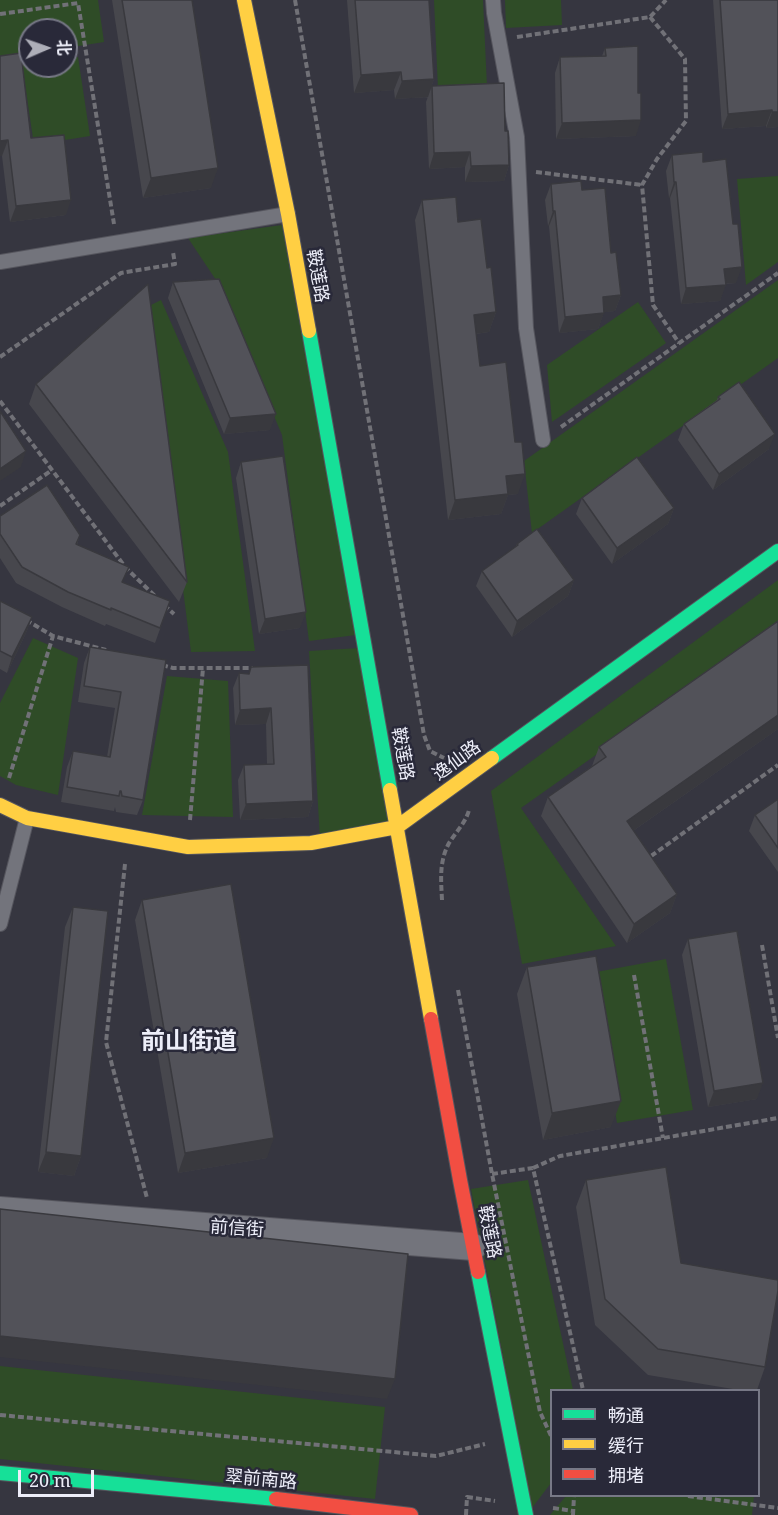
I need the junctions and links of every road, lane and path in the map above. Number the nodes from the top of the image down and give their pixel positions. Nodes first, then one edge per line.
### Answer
1 (244, 0) edge
2 (295, 0) edge
3 (493, 0) edge
4 (666, 0) edge
5 (0, 14) edge
6 (650, 17) junction
7 (499, 39) junction
8 (519, 170) junction
9 (642, 185) junction
10 (288, 214) junction
11 (170, 234) junction
12 (117, 243) junction
13 (0, 262) edge
14 (778, 273) edge
15 (679, 343) junction
16 (0, 357) edge
17 (0, 401) edge
18 (543, 440) joint
19 (52, 470) junction
20 (0, 506) edge
21 (778, 551) edge
22 (174, 614) dead end
23 (18, 615) edge
24 (53, 636) junction
25 (108, 651) edge
26 (151, 662) edge
27 (202, 668) junction
28 (261, 668) edge
29 (778, 765) edge
30 (459, 783) junction
31 (0, 805) edge
32 (27, 818) junction
33 (397, 827) junction
34 (128, 836) junction
35 (188, 847) junction
36 (651, 856) edge
37 (442, 900) dead end
38 (0, 924) edge
39 (762, 945) dead end
40 (634, 975) dead end
41 (457, 980) dead end
42 (778, 1038) edge
43 (778, 1118) edge
44 (663, 1138) junction
45 (533, 1168) junction
46 (492, 1174) junction
47 (460, 1180) junction
48 (0, 1210) edge
49 (153, 1222) junction
50 (473, 1247) junction
51 (583, 1389) edge
52 (0, 1415) edge
53 (550, 1434) edge
54 (510, 1438) junction
55 (0, 1473) edge
56 (574, 1497) edge
57 (696, 1497) edge
58 (778, 1508) edge
59 (411, 1515) edge
60 (526, 1515) edge
61 (573, 1515) edge

1 - 10 street, 鞍莲路
2 - 30 path
3 - 7 lane
4 - 6 path
5 - 12 path
6 - 7 path
6 - 9 path
7 - 8 lane
8 - 9 path
8 - 18 lane
9 - 15 path
10 - 11 lane
10 - 33 street, 鞍莲路
11 - 12 lane
11 - 16 path
12 - 13 lane
14 - 15 path
15 - 18 path
17 - 19 path
19 - 20 path
19 - 22 path
21 - 30 street, 逸仙路
23 - 24 path
24 - 25 path
24 - 31 path
26 - 27 path
27 - 28 path
27 - 35 path
29 - 36 path
30 - 33 street, 逸仙路
30 - 37 path
31 - 32 street, 逸仙路
32 - 34 street, 逸仙路
32 - 38 lane
33 - 35 street, 逸仙路
33 - 47 street, 鞍莲路
34 - 35 street, 逸仙路
34 - 49 path
39 - 42 path
40 - 44 path
41 - 46 path
43 - 44 path
44 - 45 path
45 - 46 path
45 - 51 path
46 - 47 path
46 - 53 path
47 - 50 street, 鞍莲路
48 - 49 street, 前信街
49 - 50 street, 前信街
50 - 54 street, 鞍莲路
52 - 54 path
54 - 60 street, 鞍莲路
55 - 59 street, 翠前南路
56 - 61 path
57 - 58 path

